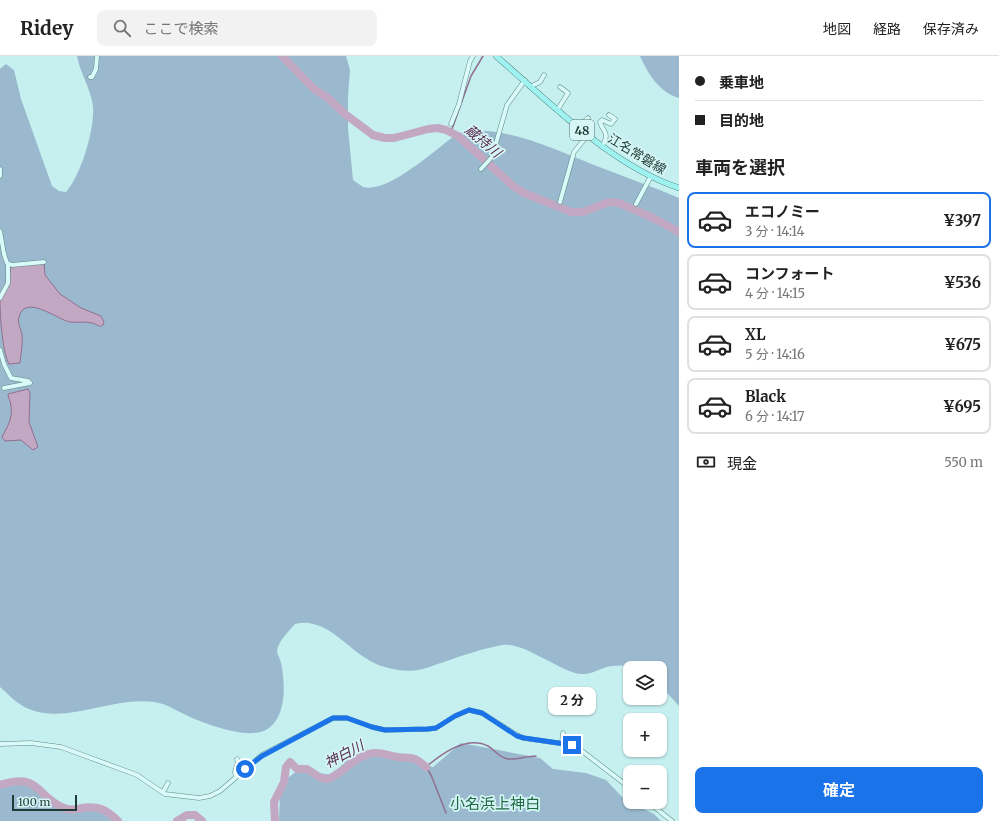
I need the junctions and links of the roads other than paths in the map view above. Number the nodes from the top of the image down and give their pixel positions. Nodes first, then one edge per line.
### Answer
1 (97, 56) edge
2 (473, 56) edge
3 (496, 56) edge
4 (544, 75) dead end
5 (90, 77) dead end
6 (525, 80) junction
7 (532, 86) junction
8 (560, 88) dead end
9 (558, 109) junction
10 (609, 115) dead end
11 (588, 118) dead end
12 (451, 124) dead end
13 (579, 126) junction
14 (588, 135) junction
15 (602, 147) junction
16 (0, 169) edge
17 (481, 169) dead end
18 (0, 176) edge
19 (651, 176) junction
20 (679, 188) edge
21 (560, 202) dead end
22 (636, 204) dead end
23 (0, 231) edge
24 (44, 262) dead end
25 (8, 264) junction
26 (0, 298) edge
27 (0, 350) edge
28 (4, 388) dead end
29 (563, 732) dead end
30 (562, 743) junction
31 (0, 744) edge
32 (236, 759) dead end
33 (236, 777) junction
34 (168, 783) dead end
35 (623, 783) edge
36 (163, 792) junction
37 (657, 809) edge
38 (672, 821) edge

1 - 5 street
2 - 12 street
3 - 6 main road, 江名常磐線 / 48
4 - 7 street
6 - 7 main road, 江名常磐線 / 48
6 - 17 street
7 - 9 main road, 江名常磐線 / 48
8 - 9 street
9 - 13 main road, 江名常磐線 / 48
10 - 15 street
11 - 13 street
13 - 14 main road, 江名常磐線 / 48
14 - 15 main road, 江名常磐線 / 48
14 - 21 street
15 - 19 main road, 江名常磐線 / 48
16 - 18 street
19 - 20 main road, 江名常磐線 / 48
19 - 22 street
23 - 25 street
24 - 25 street
25 - 26 street
27 - 28 street
29 - 30 street
30 - 33 street
30 - 35 street
31 - 36 street
32 - 33 street
33 - 36 street
34 - 36 street
37 - 38 street

